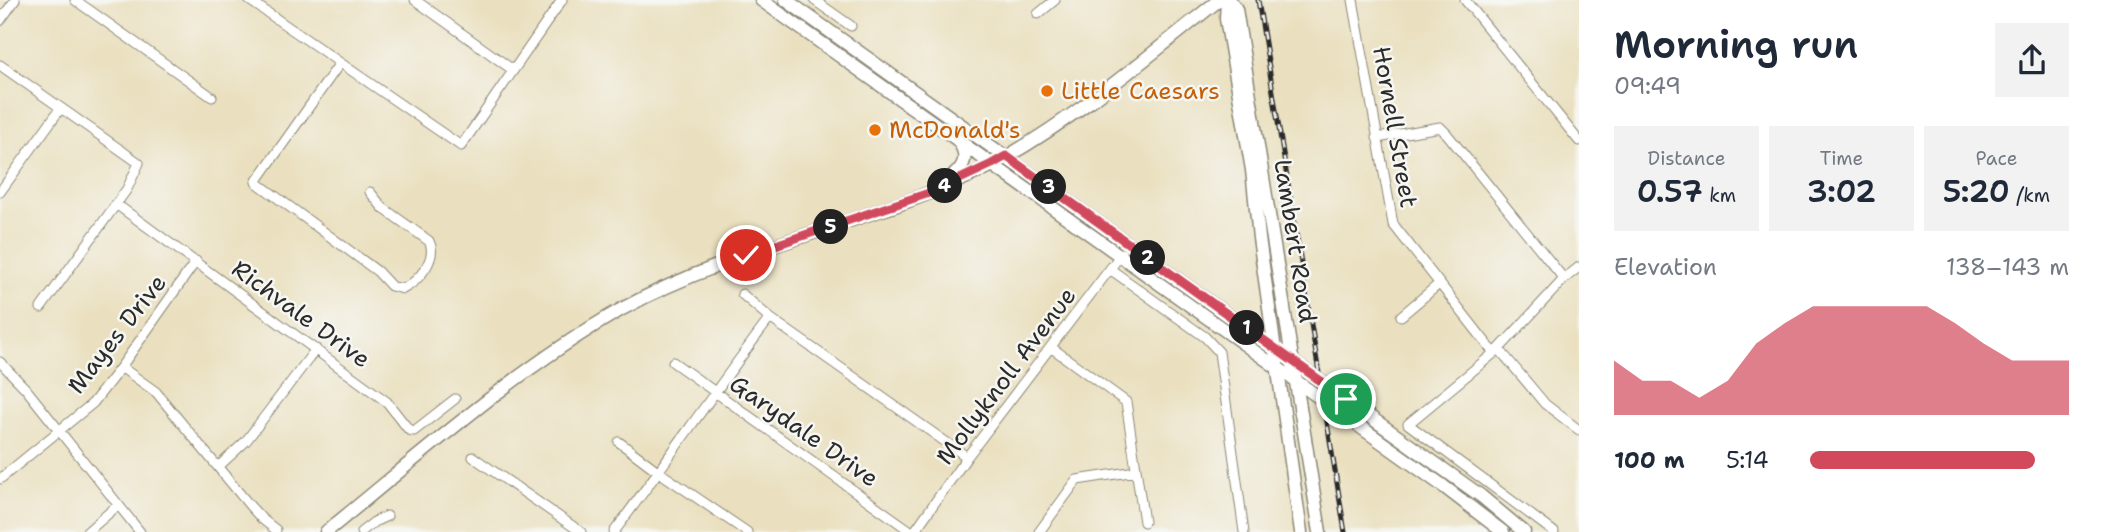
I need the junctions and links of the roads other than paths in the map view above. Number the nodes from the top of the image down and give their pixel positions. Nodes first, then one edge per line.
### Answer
1 (15, 0) edge
2 (75, 0) edge
3 (249, 0) edge
4 (415, 0) edge
5 (562, 0) edge
6 (761, 0) edge
7 (786, 0) edge
8 (814, 0) edge
9 (1055, 0) edge
10 (1219, 0) edge
11 (1228, 0) edge
12 (1353, 0) edge
13 (1465, 0) edge
14 (1038, 13) dead end
15 (0, 21) edge
16 (851, 26) dead end
17 (340, 63) junction
18 (0, 65) edge
19 (513, 70) junction
20 (212, 97) dead end
21 (60, 109) junction
22 (954, 137) junction
23 (1377, 138) junction
24 (1579, 141) edge
25 (1006, 156) junction
26 (992, 164) junction
27 (0, 192) edge
28 (370, 192) dead end
29 (932, 192) junction
30 (116, 204) junction
31 (1129, 244) junction
32 (1120, 256) junction
33 (196, 261) junction
34 (1579, 267) edge
35 (1110, 269) junction
36 (1264, 274) junction
37 (1564, 279) junction
38 (1439, 284) junction
39 (742, 294) dead end
40 (41, 308) dead end
41 (1225, 313) junction
42 (1401, 316) dead end
43 (770, 318) junction
44 (1052, 348) junction
45 (316, 349) junction
46 (1275, 349) junction
47 (1497, 351) junction
48 (1293, 361) junction
49 (0, 362) edge
50 (673, 362) dead end
51 (121, 367) junction
52 (1278, 368) junction
53 (1296, 381) junction
54 (714, 391) junction
55 (1320, 398) junction
56 (455, 399) dead end
57 (59, 430) junction
58 (1579, 430) edge
59 (619, 442) dead end
60 (1307, 449) junction
61 (473, 457) dead end
62 (967, 457) junction
63 (218, 467) junction
64 (1136, 471) junction
65 (659, 472) junction
66 (0, 479) edge
67 (118, 505) junction
68 (387, 516) dead end
69 (1144, 522) dead end
70 (276, 530) dead end
71 (87, 532) edge
72 (140, 532) edge
73 (327, 532) edge
74 (361, 532) edge
75 (581, 532) edge
76 (614, 532) edge
77 (747, 532) edge
78 (913, 532) edge
79 (1039, 532) edge
80 (1244, 532) edge
81 (1301, 532) edge
82 (1320, 532) edge
83 (1503, 532) edge
84 (1524, 532) edge
85 (1554, 532) edge

1 - 15 street
2 - 20 street
3 - 17 street
4 - 19 street
5 - 19 street
6 - 22 main road
7 - 25 main road
8 - 16 street
9 - 14 street
10 - 25 main road
11 - 36 main road, Lambert Road
11 - 48 main road, Lambert Road
12 - 23 street, Hornell Street
13 - 24 street
17 - 19 street
17 - 28 street
18 - 21 street
21 - 27 street
21 - 30 street
22 - 26 main road
22 - 29 main road
23 - 37 street
23 - 38 street, Hornell Street
25 - 26 main road
25 - 31 main road
26 - 29 main road
26 - 32 main road
29 - 73 main road
30 - 33 street, Richvale Drive
30 - 40 street
31 - 32 street, Mollyknoll Avenue
31 - 41 main road
32 - 35 street, Mollyknoll Avenue
32 - 52 main road
33 - 45 street, Richvale Drive
33 - 51 street, Mayes Drive
34 - 37 street
35 - 44 street, Mollyknoll Avenue
35 - 80 street
36 - 41 main road
36 - 46 main road, Lambert Road
37 - 47 street
38 - 42 street
38 - 47 street, Hornell Street
39 - 43 street
41 - 46 main road
43 - 54 street
43 - 62 street
44 - 62 street, Mollyknoll Avenue
44 - 64 street
45 - 56 street, Richvale Drive
45 - 63 street
46 - 48 main road
46 - 52 main road, Lambert Road
47 - 58 street, Hornell Street
47 - 85 street
48 - 53 main road, Lambert Road
48 - 84 main road
49 - 57 street
50 - 54 street, Garydale Drive
51 - 57 street, Mayes Drive
51 - 63 street
52 - 53 main road
52 - 81 main road, Lambert Road
53 - 55 main road
53 - 60 main road, Lambert Road
54 - 65 street
54 - 78 street, Garydale Drive
55 - 60 main road
55 - 83 main road
57 - 66 street, Mayes Drive
57 - 67 street
59 - 65 street
60 - 82 main road, Lambert Road
61 - 75 street
62 - 78 street, Mollyknoll Avenue
63 - 70 street
64 - 69 street
64 - 79 street
65 - 76 street
65 - 77 street
67 - 71 street
67 - 72 street
68 - 74 street

